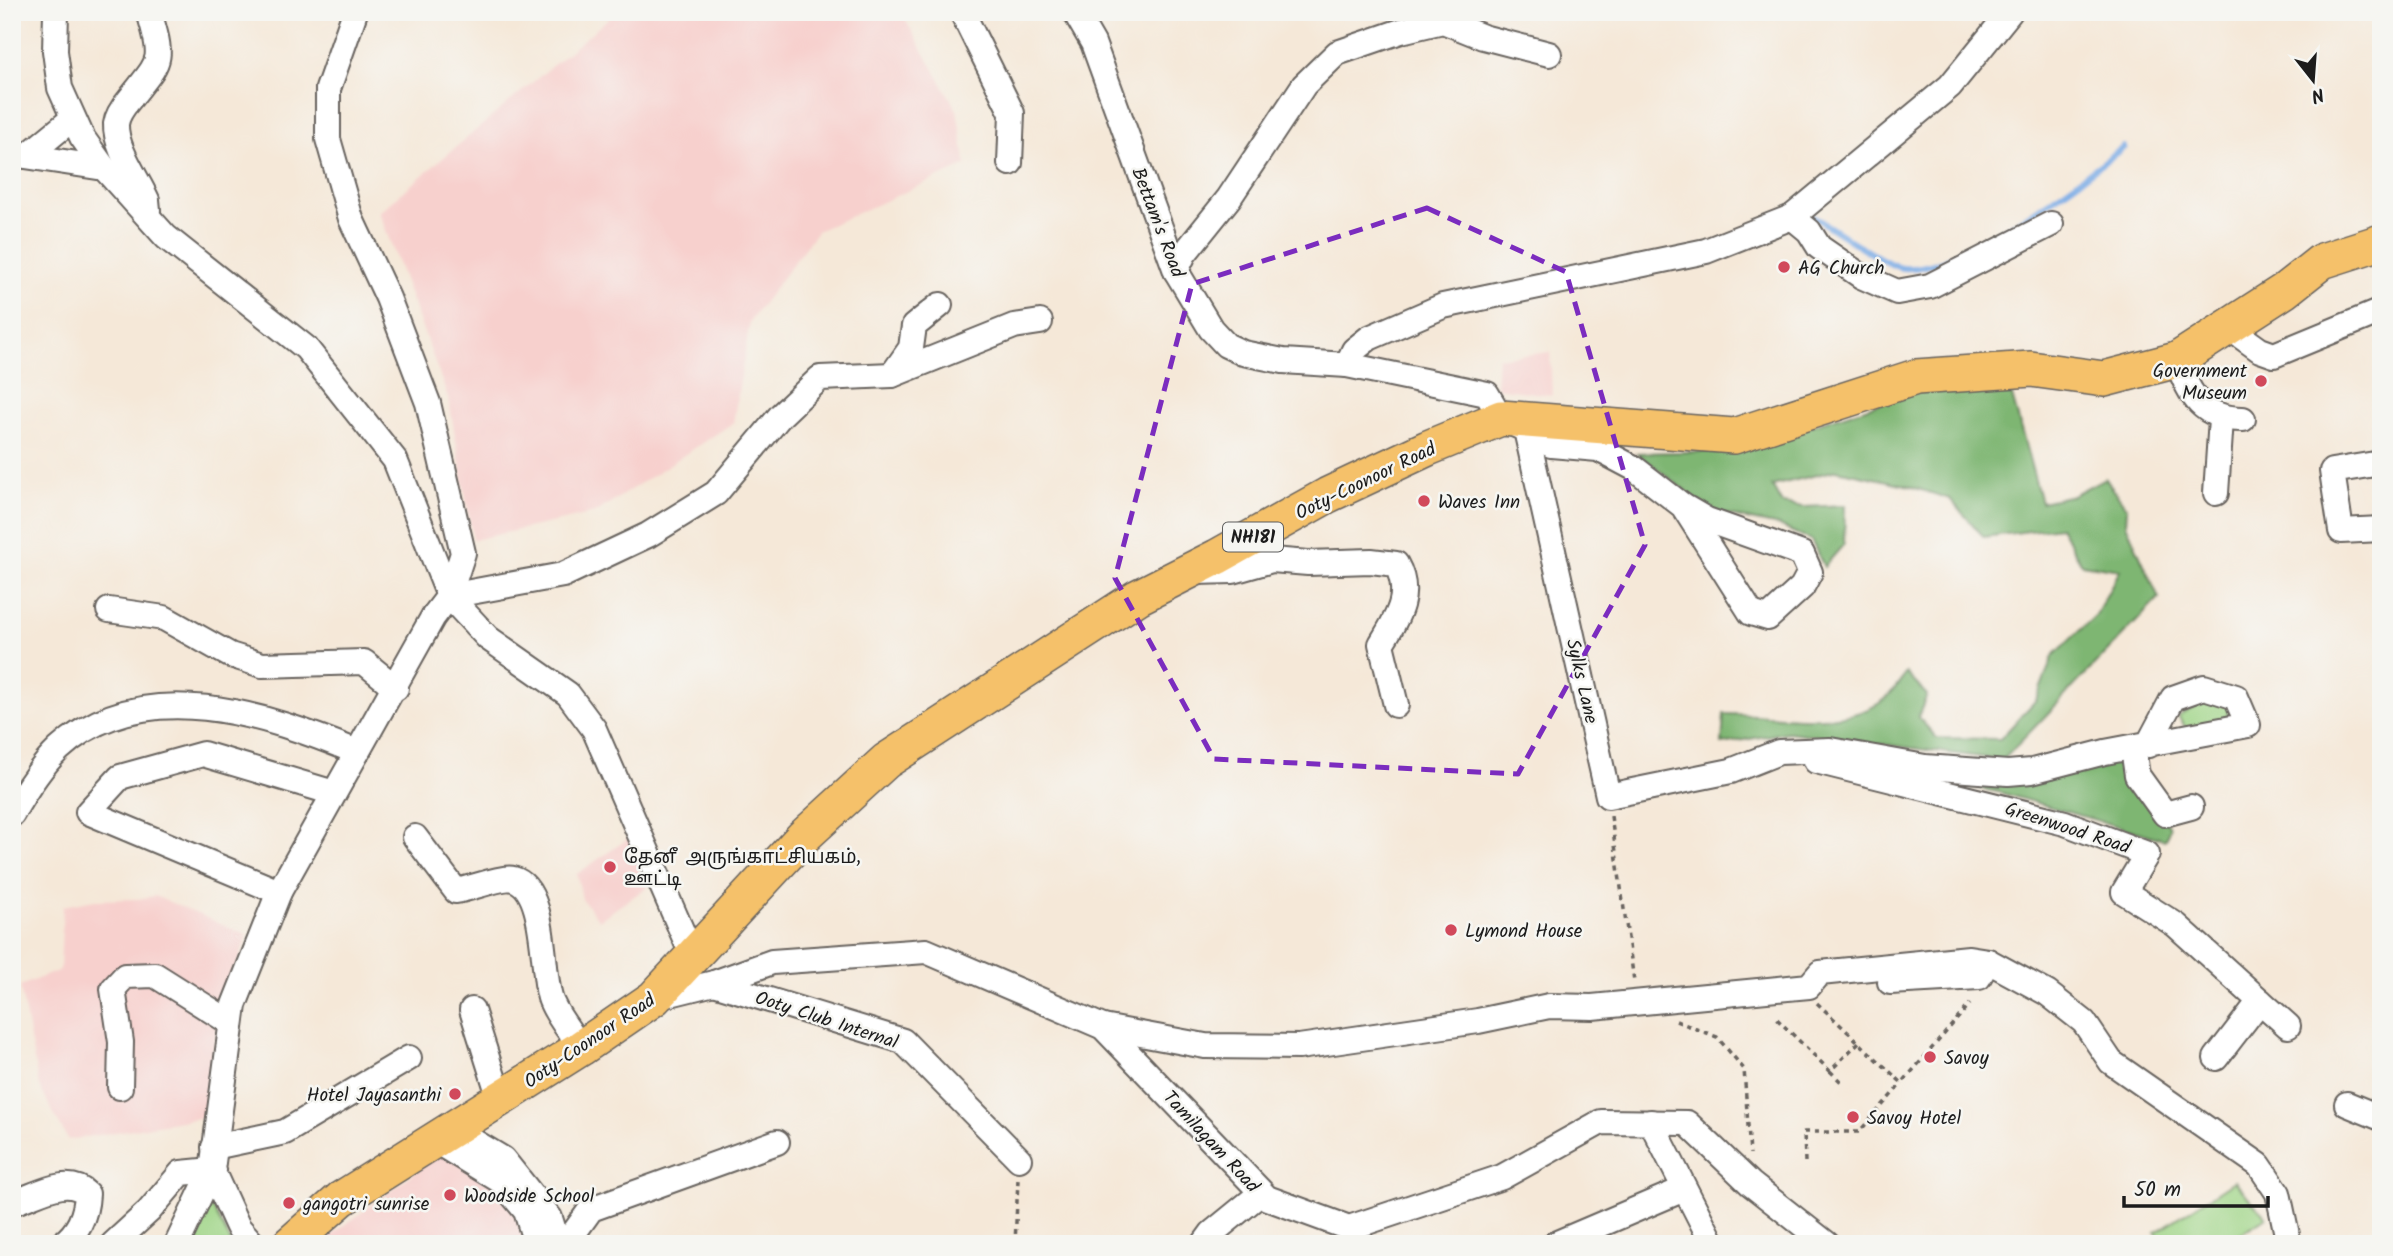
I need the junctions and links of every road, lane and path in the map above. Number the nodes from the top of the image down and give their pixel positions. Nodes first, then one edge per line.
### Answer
1 (56, 12) edge
2 (149, 12) edge
3 (355, 12) edge
4 (962, 12) edge
5 (1075, 12) edge
6 (2010, 12) edge
7 (1549, 54) dead end
8 (72, 119) junction
9 (20, 155) edge
10 (1010, 163) dead end
11 (104, 168) junction
12 (1792, 217) junction
13 (149, 218) junction
14 (2051, 224) dead end
15 (2381, 242) edge
16 (1176, 271) junction
17 (940, 305) dead end
18 (2381, 311) edge
19 (1040, 322) dead end
20 (2228, 327) junction
21 (2177, 360) junction
22 (1348, 365) junction
23 (892, 374) junction
24 (1514, 424) junction
25 (2381, 463) edge
26 (2216, 493) dead end
27 (1683, 506) junction
28 (2381, 529) edge
29 (1187, 572) junction
30 (449, 596) junction
31 (109, 610) dead end
32 (396, 688) junction
33 (1396, 705) dead end
34 (357, 752) junction
35 (1774, 753) junction
36 (334, 793) junction
37 (2191, 807) dead end
38 (12, 814) edge
39 (415, 837) dead end
40 (279, 892) junction
41 (693, 957) junction
42 (714, 984) junction
43 (1805, 986) junction
44 (654, 998) junction
45 (2260, 1001) junction
46 (1970, 1004) dead end
47 (472, 1010) dead end
48 (1777, 1019) dead end
49 (231, 1023) junction
50 (2288, 1026) dead end
51 (1103, 1027) junction
52 (1858, 1042) junction
53 (581, 1048) junction
54 (409, 1058) dead end
55 (2216, 1058) dead end
56 (1830, 1071) junction
57 (1902, 1083) junction
58 (1843, 1085) dead end
59 (120, 1087) dead end
60 (500, 1099) junction
61 (2347, 1104) dead end
62 (2381, 1118) edge
63 (1651, 1122) junction
64 (443, 1134) junction
65 (777, 1142) dead end
66 (213, 1158) junction
67 (1019, 1159) joint
68 (1805, 1162) dead end
69 (1685, 1189) junction
70 (1261, 1193) junction
71 (12, 1203) edge
72 (1710, 1243) edge
73 (62, 1244) edge
74 (113, 1244) edge
75 (177, 1244) edge
76 (253, 1244) edge
77 (290, 1244) edge
78 (536, 1244) edge
79 (558, 1244) edge
80 (566, 1244) edge
81 (1015, 1244) edge
82 (1204, 1244) edge
83 (1555, 1244) edge
84 (1826, 1244) edge
85 (2289, 1244) edge

1 - 8 street
2 - 13 street
3 - 30 street
4 - 10 street
5 - 16 street, Bettam's Road
6 - 12 street
7 - 16 street
8 - 9 street
8 - 11 street
9 - 11 street
11 - 13 street
12 - 14 street
12 - 22 street
13 - 30 street
15 - 20 highway, Ooty-Coonoor Road / NH181
16 - 22 street, Bettam's Road
17 - 23 street
18 - 20 street
19 - 23 street
20 - 21 highway, Ooty-Coonoor Road / NH181
21 - 24 highway, Ooty-Coonoor Road / NH181
21 - 26 street
22 - 24 street, Bettam's Road
23 - 30 street
24 - 27 street
24 - 29 highway, Ooty-Coonoor Road / NH181
24 - 35 street, Sylks Lane
25 - 28 street
27 - 27 street
29 - 33 street
29 - 41 highway, Ooty-Coonoor Road / NH181
30 - 32 street
30 - 41 street
31 - 32 street
32 - 34 street
34 - 36 street
34 - 38 street
35 - 37 street
35 - 45 street, Greenwood Road
36 - 40 street
36 - 40 street
39 - 53 street
40 - 49 street
41 - 44 highway, Ooty-Coonoor Road / NH181
42 - 44 street, Tamilagam Road
42 - 51 street, Tamilagam Road
42 - 67 street, Ooty Club Internal
43 - 51 street
43 - 52 path
43 - 85 street
44 - 53 highway, Ooty-Coonoor Road / NH181
45 - 50 street, Greenwood Road
45 - 55 street
46 - 57 path
47 - 60 street
48 - 56 path
49 - 59 street
49 - 66 street
51 - 70 street, Tamilagam Road
52 - 56 path
52 - 57 path
53 - 60 highway, Ooty-Coonoor Road / NH181
54 - 66 street
56 - 58 path
57 - 68 path
60 - 64 highway, Ooty-Coonoor Road / NH181
61 - 62 street
63 - 69 street
63 - 70 street, Tamilagam Road
63 - 84 street, Tamilagam Road
64 - 77 highway, Ooty-Coonoor Road / NH181
64 - 78 street
64 - 79 street
65 - 80 street
66 - 74 street
66 - 75 street
66 - 76 street
67 - 81 path
69 - 72 street
69 - 83 street
70 - 82 street
71 - 73 street

